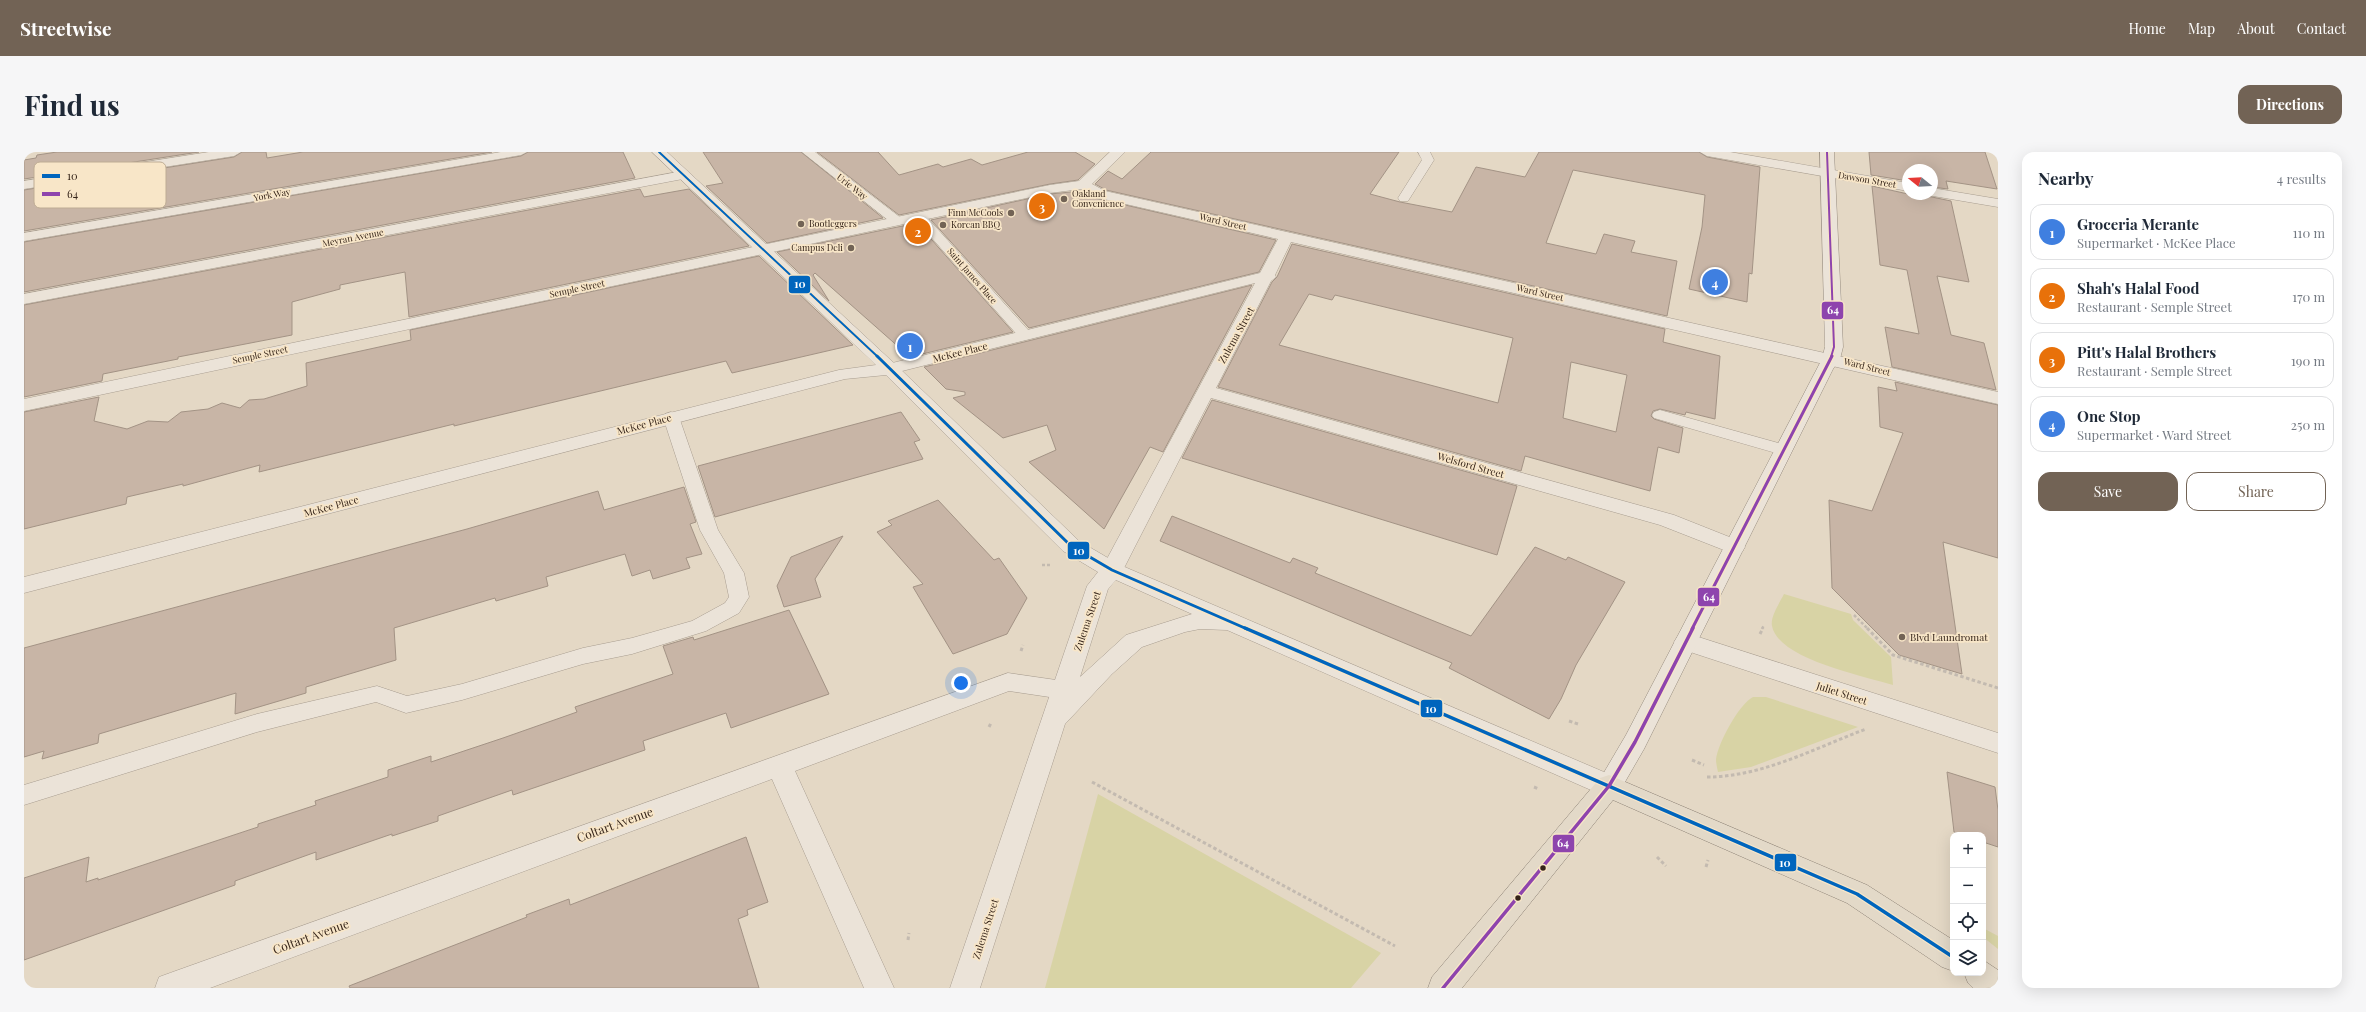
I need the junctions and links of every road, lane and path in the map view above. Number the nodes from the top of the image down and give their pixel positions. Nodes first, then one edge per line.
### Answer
1 (234, 152) edge
2 (521, 152) edge
3 (659, 152) edge
4 (808, 152) edge
5 (1424, 152) edge
6 (1707, 152) edge
7 (1828, 152) edge
8 (1096, 154) dead end
9 (1114, 156) edge
10 (166, 163) edge
11 (1829, 173) junction
12 (683, 175) junction
13 (34, 184) edge
14 (1083, 185) junction
15 (24, 186) edge
16 (1902, 186) edge
17 (1938, 193) edge
18 (1404, 198) dead end
19 (1998, 203) edge
20 (920, 216) junction
21 (897, 221) junction
22 (1287, 236) junction
23 (24, 238) edge
24 (764, 249) junction
25 (1268, 277) junction
26 (24, 299) edge
27 (1025, 335) junction
28 (1831, 359) junction
29 (890, 369) junction
30 (1206, 391) junction
31 (1998, 398) edge
32 (24, 405) edge
33 (1660, 415) dead end
34 (671, 418) junction
35 (1783, 450) junction
36 (1734, 547) junction
37 (1042, 565) dead end
38 (1051, 565) dead end
39 (1112, 570) junction
40 (24, 585) edge
41 (1854, 615) dead end
42 (1233, 622) junction
43 (1764, 624) dead end
44 (1760, 634) dead end
45 (1686, 642) junction
46 (1023, 645) dead end
47 (1021, 651) dead end
48 (1998, 688) edge
49 (1063, 690) junction
50 (1053, 721) junction
51 (1569, 722) dead end
52 (1578, 724) dead end
53 (1869, 728) dead end
54 (1998, 743) edge
55 (1692, 760) dead end
56 (1704, 764) dead end
57 (779, 765) junction
58 (1707, 777) dead end
59 (1092, 782) dead end
60 (1534, 786) dead end
61 (1609, 786) junction
62 (1539, 789) dead end
63 (24, 795) edge
64 (1657, 857) dead end
65 (1666, 866) dead end
66 (909, 933) dead end
67 (908, 940) dead end
68 (1395, 946) dead end
69 (1950, 954) edge
70 (1982, 976) edge
71 (170, 988) edge
72 (879, 988) edge
73 (965, 988) edge
74 (1443, 988) edge
75 (1996, 988) edge

1 - 10 street
2 - 23 lane, York Way
3 - 12 street
4 - 21 lane, Urie Way
5 - 18 lane
6 - 11 street, Dawson Street
7 - 11 street
8 - 9 street
9 - 14 street
11 - 16 street, Dawson Street
11 - 28 street
12 - 24 street
12 - 26 street, Meyran Avenue
13 - 15 street
14 - 20 street, Semple Street
14 - 22 street, Ward Street
17 - 19 street
20 - 21 street, Semple Street
20 - 27 lane, Saint James Place
21 - 24 street, Semple Street
22 - 25 street, Zulema Street
22 - 28 street, Ward Street
24 - 29 street
24 - 32 street, Semple Street
25 - 27 street, McKee Place
25 - 30 street, Zulema Street
27 - 29 street, McKee Place
28 - 31 street, Ward Street
28 - 35 street
29 - 34 street, McKee Place
29 - 39 street
30 - 36 street, Welsford Street
30 - 39 street, Zulema Street
33 - 35 lane
34 - 40 street, McKee Place
34 - 63 lane
35 - 36 street
36 - 45 street
37 - 38 path
39 - 42 street
39 - 49 street, Zulema Street
41 - 48 path
42 - 50 street
42 - 61 street
43 - 44 path
45 - 54 street, Juliet Street
45 - 61 street
46 - 47 path
49 - 50 street, Zulema Street
49 - 57 street, Coltart Avenue
50 - 73 street, Zulema Street
51 - 52 path
53 - 58 path
55 - 56 path
57 - 71 street, Coltart Avenue
57 - 72 street
59 - 68 path
60 - 62 path
61 - 69 main road
61 - 74 main road
64 - 65 path
66 - 67 path
70 - 75 main road

